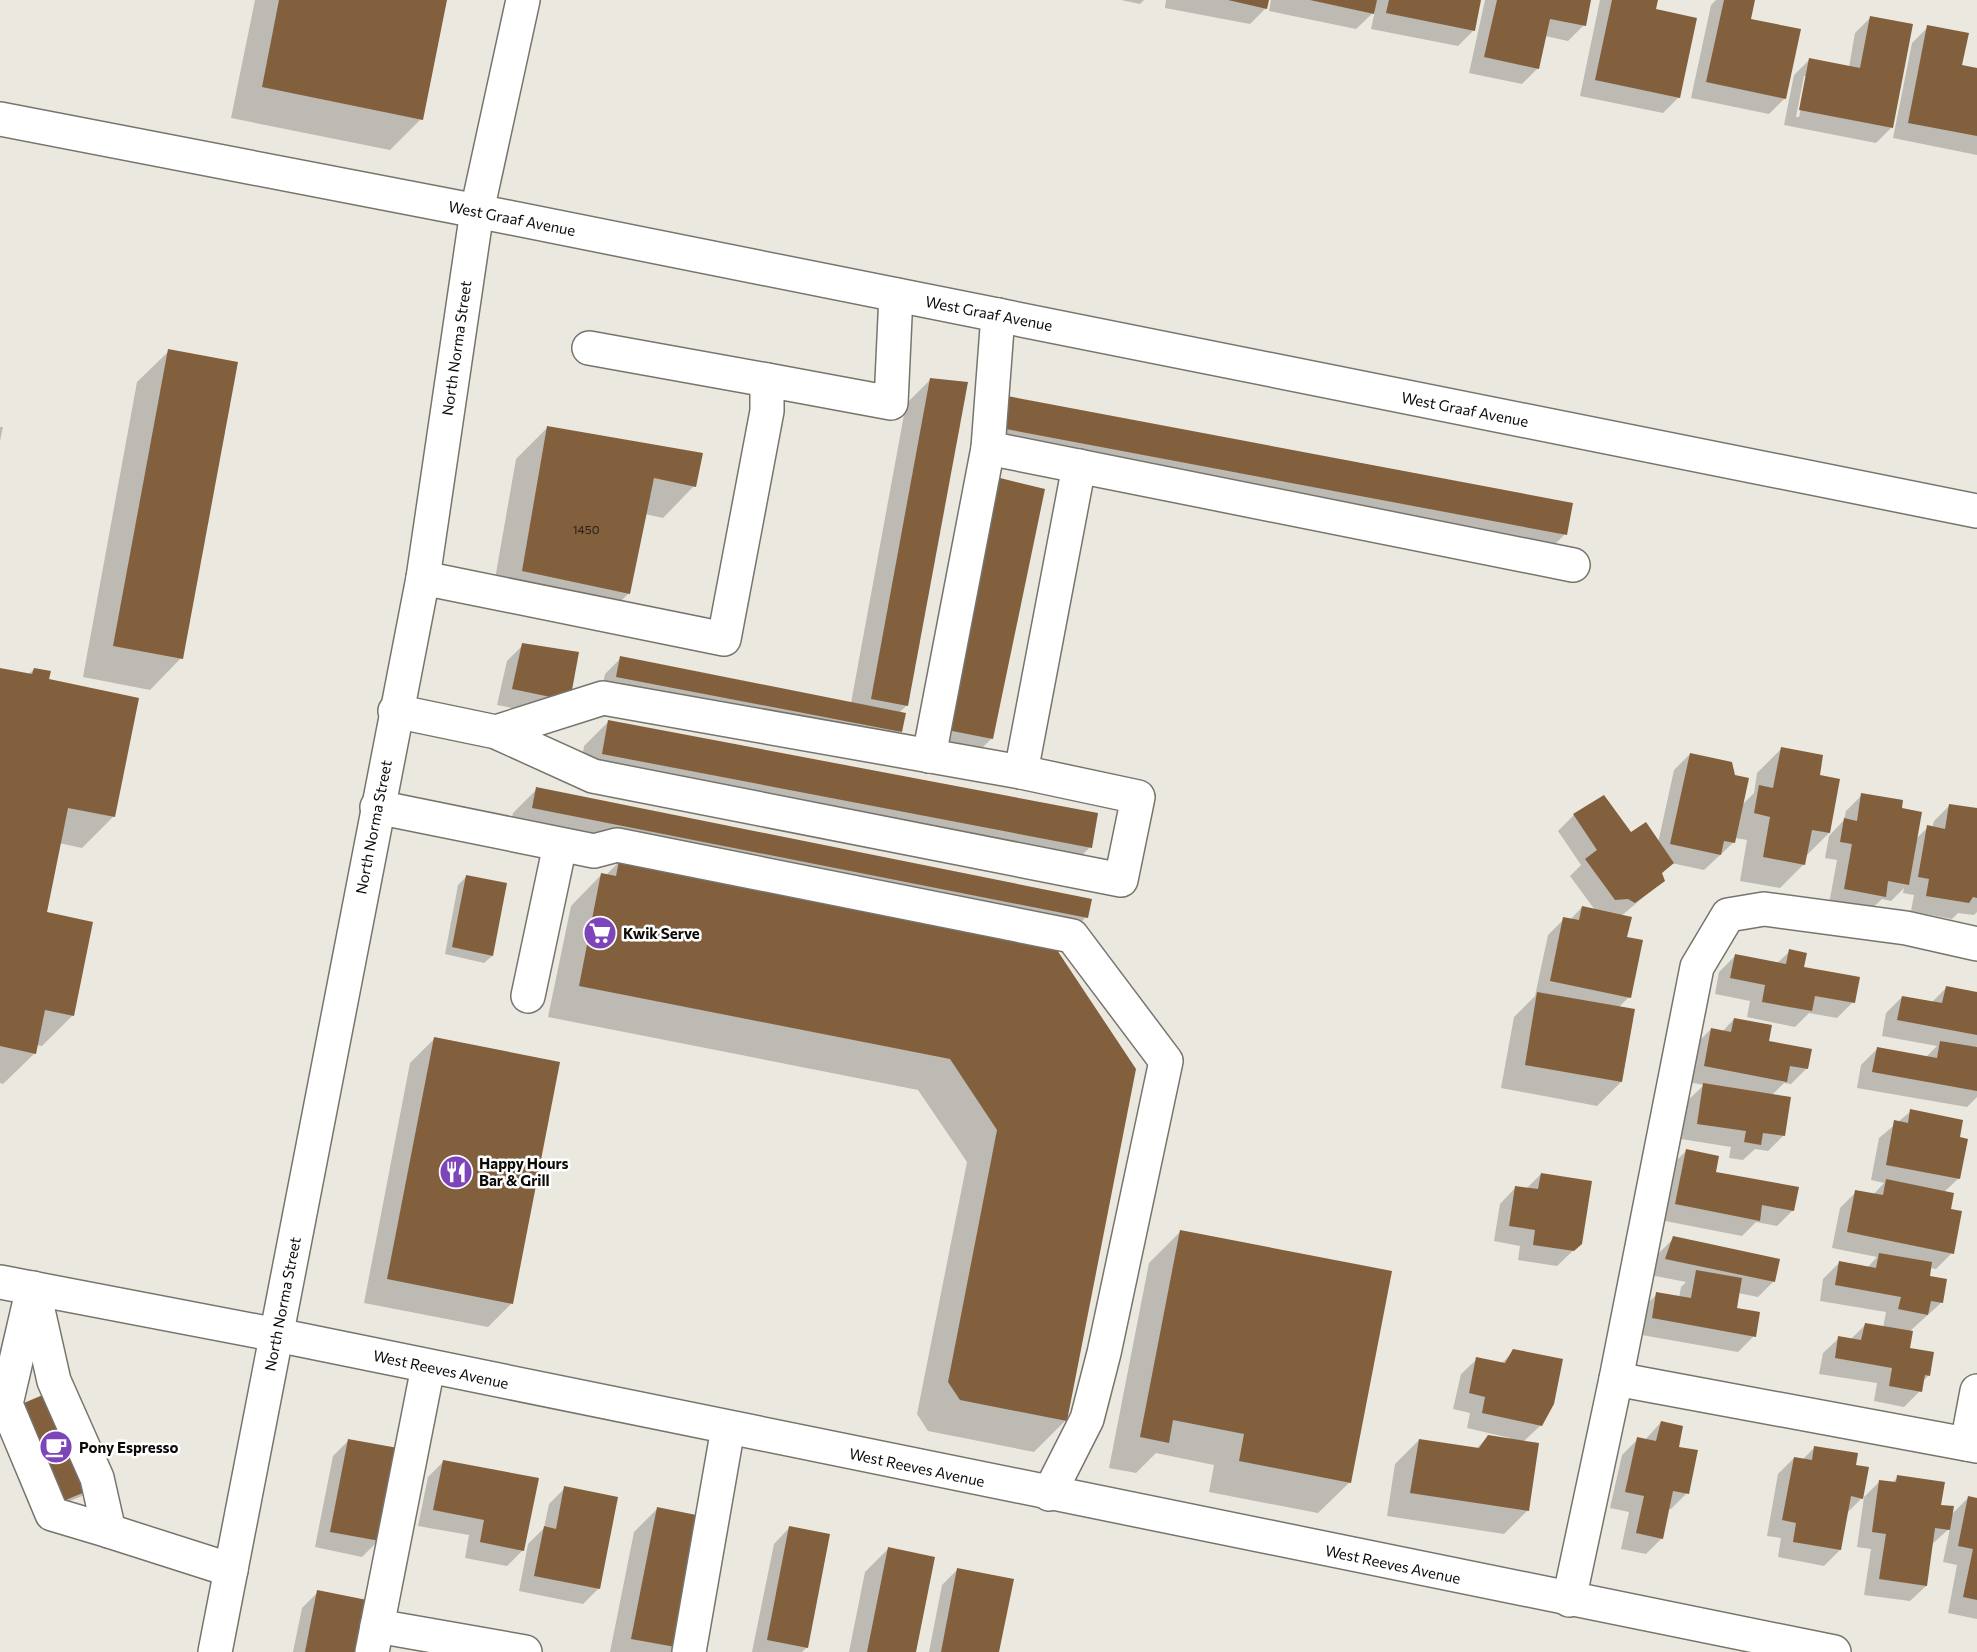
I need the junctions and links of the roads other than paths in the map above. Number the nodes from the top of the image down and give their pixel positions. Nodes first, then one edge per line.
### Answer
1 (523, 0) edge
2 (0, 119) edge
3 (477, 211) junction
4 (896, 295) junction
5 (998, 315) junction
6 (589, 348) dead end
7 (767, 380) junction
8 (988, 448) junction
9 (1079, 466) junction
10 (1977, 511) edge
11 (1574, 565) dead end
12 (423, 578) junction
13 (395, 711) junction
14 (496, 732) junction
15 (929, 756) junction
16 (1021, 772) junction
17 (377, 807) junction
18 (560, 845) junction
19 (1977, 944) edge
20 (528, 996) dead end
21 (0, 1282) edge
22 (33, 1288) junction
23 (277, 1335) junction
24 (428, 1366) junction
25 (1616, 1379) junction
26 (1977, 1391) edge
27 (728, 1428) junction
28 (1972, 1445) edge
29 (1049, 1494) junction
30 (109, 1531) junction
31 (231, 1570) junction
32 (1569, 1600) junction
33 (375, 1639) edge
34 (215, 1652) edge
35 (525, 1652) edge
36 (689, 1652) edge
37 (1834, 1652) edge

1 - 3 street, North Norma Street
2 - 3 street, West Graaf Avenue
3 - 4 street, West Graaf Avenue
3 - 12 street, North Norma Street
4 - 5 street, West Graaf Avenue
4 - 7 street
5 - 8 street
5 - 10 street, West Graaf Avenue
6 - 7 street
7 - 12 street
8 - 9 street
8 - 15 street
9 - 11 street
9 - 16 street
12 - 13 street, North Norma Street
13 - 14 street
13 - 17 street, North Norma Street
14 - 15 street
14 - 16 street
15 - 16 street
17 - 18 street
17 - 23 street, North Norma Street
18 - 20 street
18 - 29 street
19 - 25 street
21 - 22 street, West Reeves Avenue
22 - 23 street, West Reeves Avenue
22 - 30 street
22 - 30 street
23 - 24 street, West Reeves Avenue
23 - 31 street, North Norma Street
24 - 27 street, West Reeves Avenue
24 - 33 street
25 - 28 street
25 - 32 street
26 - 28 street
27 - 29 street, West Reeves Avenue
27 - 36 street
29 - 32 street, West Reeves Avenue
30 - 31 street
31 - 34 street, North Norma Street
32 - 37 street, West Reeves Avenue
33 - 35 street

